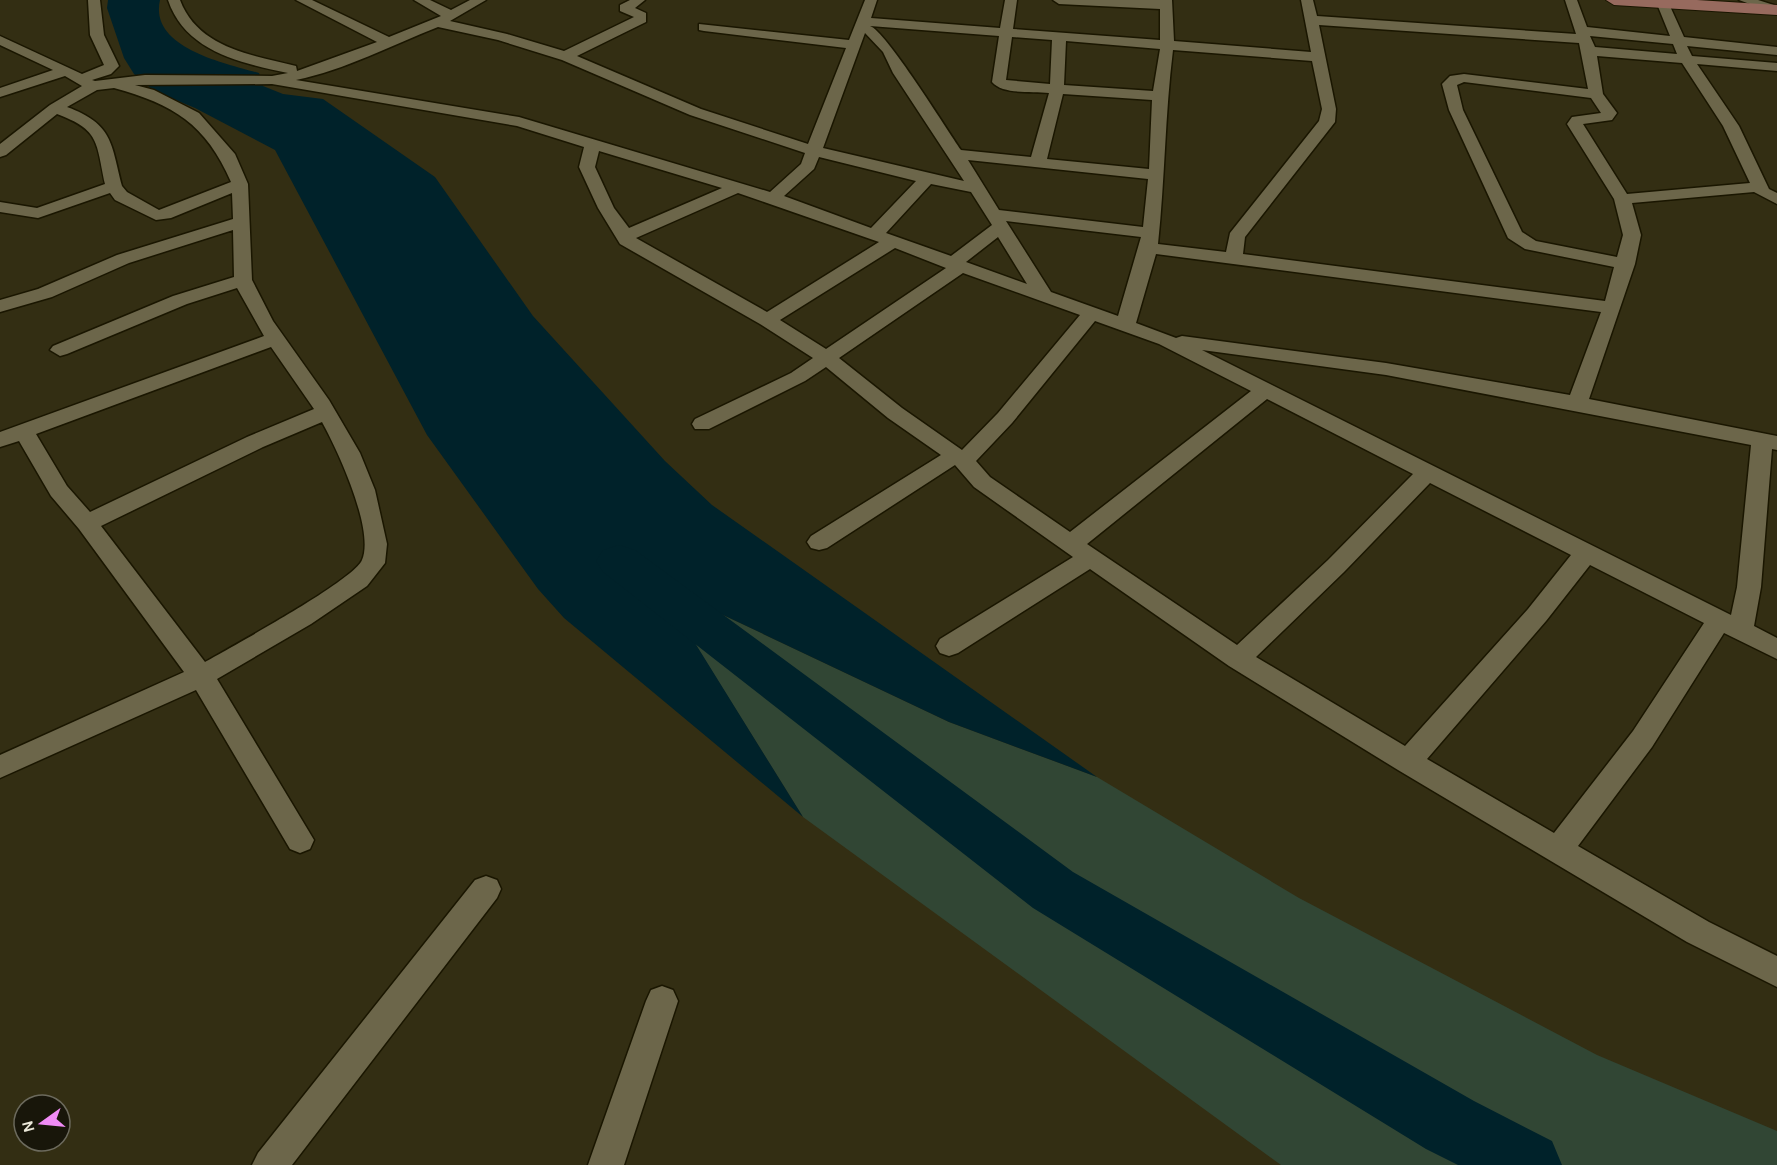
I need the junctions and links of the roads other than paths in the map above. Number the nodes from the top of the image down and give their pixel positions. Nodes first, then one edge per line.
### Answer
1 (94, 0) edge
2 (174, 0) edge
3 (302, 0) edge
4 (420, 0) edge
5 (480, 0) edge
6 (639, 0) edge
7 (871, 0) edge
8 (1011, 0) edge
9 (1061, 0) edge
10 (1307, 0) edge
11 (1570, 0) edge
12 (1614, 0) edge
13 (1745, 0) edge
14 (1166, 3) edge
15 (1663, 4) junction
16 (1777, 10) edge
17 (1082, 11) junction
18 (450, 15) junction
19 (1310, 20) junction
20 (437, 23) junction
21 (862, 24) junction
22 (704, 27) dead end
23 (1008, 33) junction
24 (1059, 38) junction
25 (1082, 39) junction
26 (1678, 39) junction
27 (0, 40) edge
28 (1585, 40) junction
29 (390, 43) junction
30 (854, 45) junction
31 (1167, 46) junction
32 (1777, 51) edge
33 (566, 56) junction
34 (1318, 57) junction
35 (1686, 59) junction
36 (1777, 67) edge
37 (66, 71) junction
38 (308, 73) junction
39 (272, 80) junction
40 (95, 83) junction
41 (1057, 89) junction
42 (0, 93) edge
43 (1596, 94) junction
44 (1160, 96) junction
45 (55, 108) junction
46 (593, 144) junction
47 (814, 151) junction
48 (0, 152) edge
49 (956, 154) junction
50 (1038, 162) junction
51 (1156, 175) junction
52 (926, 179) junction
53 (240, 184) junction
54 (114, 186) junction
55 (735, 188) junction
56 (977, 188) junction
57 (1768, 194) edge
58 (773, 198) junction
59 (1622, 199) junction
60 (0, 207) edge
61 (1777, 214) edge
62 (996, 220) junction
63 (243, 221) junction
64 (874, 235) junction
65 (626, 236) junction
66 (1149, 241) junction
67 (892, 242) junction
68 (1234, 259) junction
69 (1626, 264) junction
70 (956, 266) junction
71 (243, 280) junction
72 (1044, 296) junction
73 (0, 306) edge
74 (1612, 308) junction
75 (1091, 314) junction
76 (767, 320) junction
77 (1125, 326) junction
78 (274, 339) junction
79 (1166, 340) junction
80 (60, 350) dead end
81 (828, 358) junction
82 (1266, 390) junction
83 (1577, 403) junction
84 (326, 412) junction
85 (702, 424) dead end
86 (24, 431) junction
87 (0, 440) edge
88 (1769, 442) edge
89 (960, 458) junction
90 (1428, 472) junction
91 (87, 524) junction
92 (819, 542) dead end
93 (1080, 551) junction
94 (1587, 552) junction
95 (1730, 625) junction
96 (949, 646) dead end
97 (1777, 649) edge
98 (1238, 659) junction
99 (201, 676) junction
100 (1408, 762) junction
101 (0, 767) edge
102 (300, 840) dead end
103 (1557, 851) junction
104 (486, 889) dead end
105 (1777, 972) edge
106 (662, 1001) dead end
107 (270, 1165) edge
108 (606, 1165) edge

1 - 40 street
2 - 38 street
3 - 29 street
4 - 18 street
5 - 18 street
6 - 33 street
7 - 21 street
8 - 23 street
9 - 17 street
10 - 19 street
11 - 28 street
12 - 15 main road
13 - 16 street
14 - 17 street
14 - 31 street
15 - 16 main road
15 - 26 street
17 - 25 street
18 - 20 street
19 - 28 street
19 - 34 street
20 - 29 street
20 - 33 street
21 - 23 street
21 - 30 street
21 - 49 street
22 - 30 street
23 - 24 street
23 - 41 street
24 - 25 street
24 - 41 street
25 - 31 street
26 - 28 street
26 - 32 street
26 - 35 street
27 - 37 street
28 - 35 street
28 - 43 street
29 - 38 street
30 - 47 street
31 - 34 street
31 - 44 street
33 - 47 street
34 - 68 street
35 - 36 street
35 - 57 street
37 - 40 street
37 - 42 street
38 - 39 street
39 - 40 street
39 - 46 street
40 - 45 street
40 - 53 street
41 - 44 street
41 - 50 street
43 - 59 street
43 - 69 street
44 - 51 street
45 - 48 street
45 - 54 street
46 - 55 street
46 - 65 street
47 - 52 street
47 - 58 street
49 - 50 street
49 - 56 street
50 - 51 street
51 - 66 street
52 - 56 street
52 - 64 street
53 - 54 street
53 - 63 street
54 - 60 street
55 - 58 street
55 - 65 street
56 - 62 street
57 - 59 street
57 - 61 street
58 - 64 street
59 - 69 street
62 - 66 street
62 - 70 street
62 - 72 street
63 - 71 street
63 - 73 street
64 - 67 street
65 - 76 street
66 - 68 street
66 - 77 street
67 - 70 street
67 - 76 street
68 - 74 street
69 - 74 street
70 - 72 street
70 - 81 street
71 - 78 street
71 - 80 street
72 - 75 street
74 - 83 street
75 - 77 street
75 - 89 street
76 - 81 street
77 - 79 street
78 - 84 street
78 - 86 street
79 - 82 street
79 - 83 street
81 - 85 street
81 - 89 street
82 - 90 street
82 - 93 street
83 - 88 street
84 - 91 street
84 - 99 street
86 - 87 street
86 - 91 street
88 - 95 street
89 - 92 street
89 - 93 street
90 - 94 street
90 - 98 street
91 - 99 street
93 - 96 street
93 - 98 street
94 - 95 street
94 - 100 street
95 - 97 street
95 - 103 street
98 - 100 street
99 - 101 street
99 - 102 street
100 - 103 street
103 - 105 street
104 - 107 street
106 - 108 street

